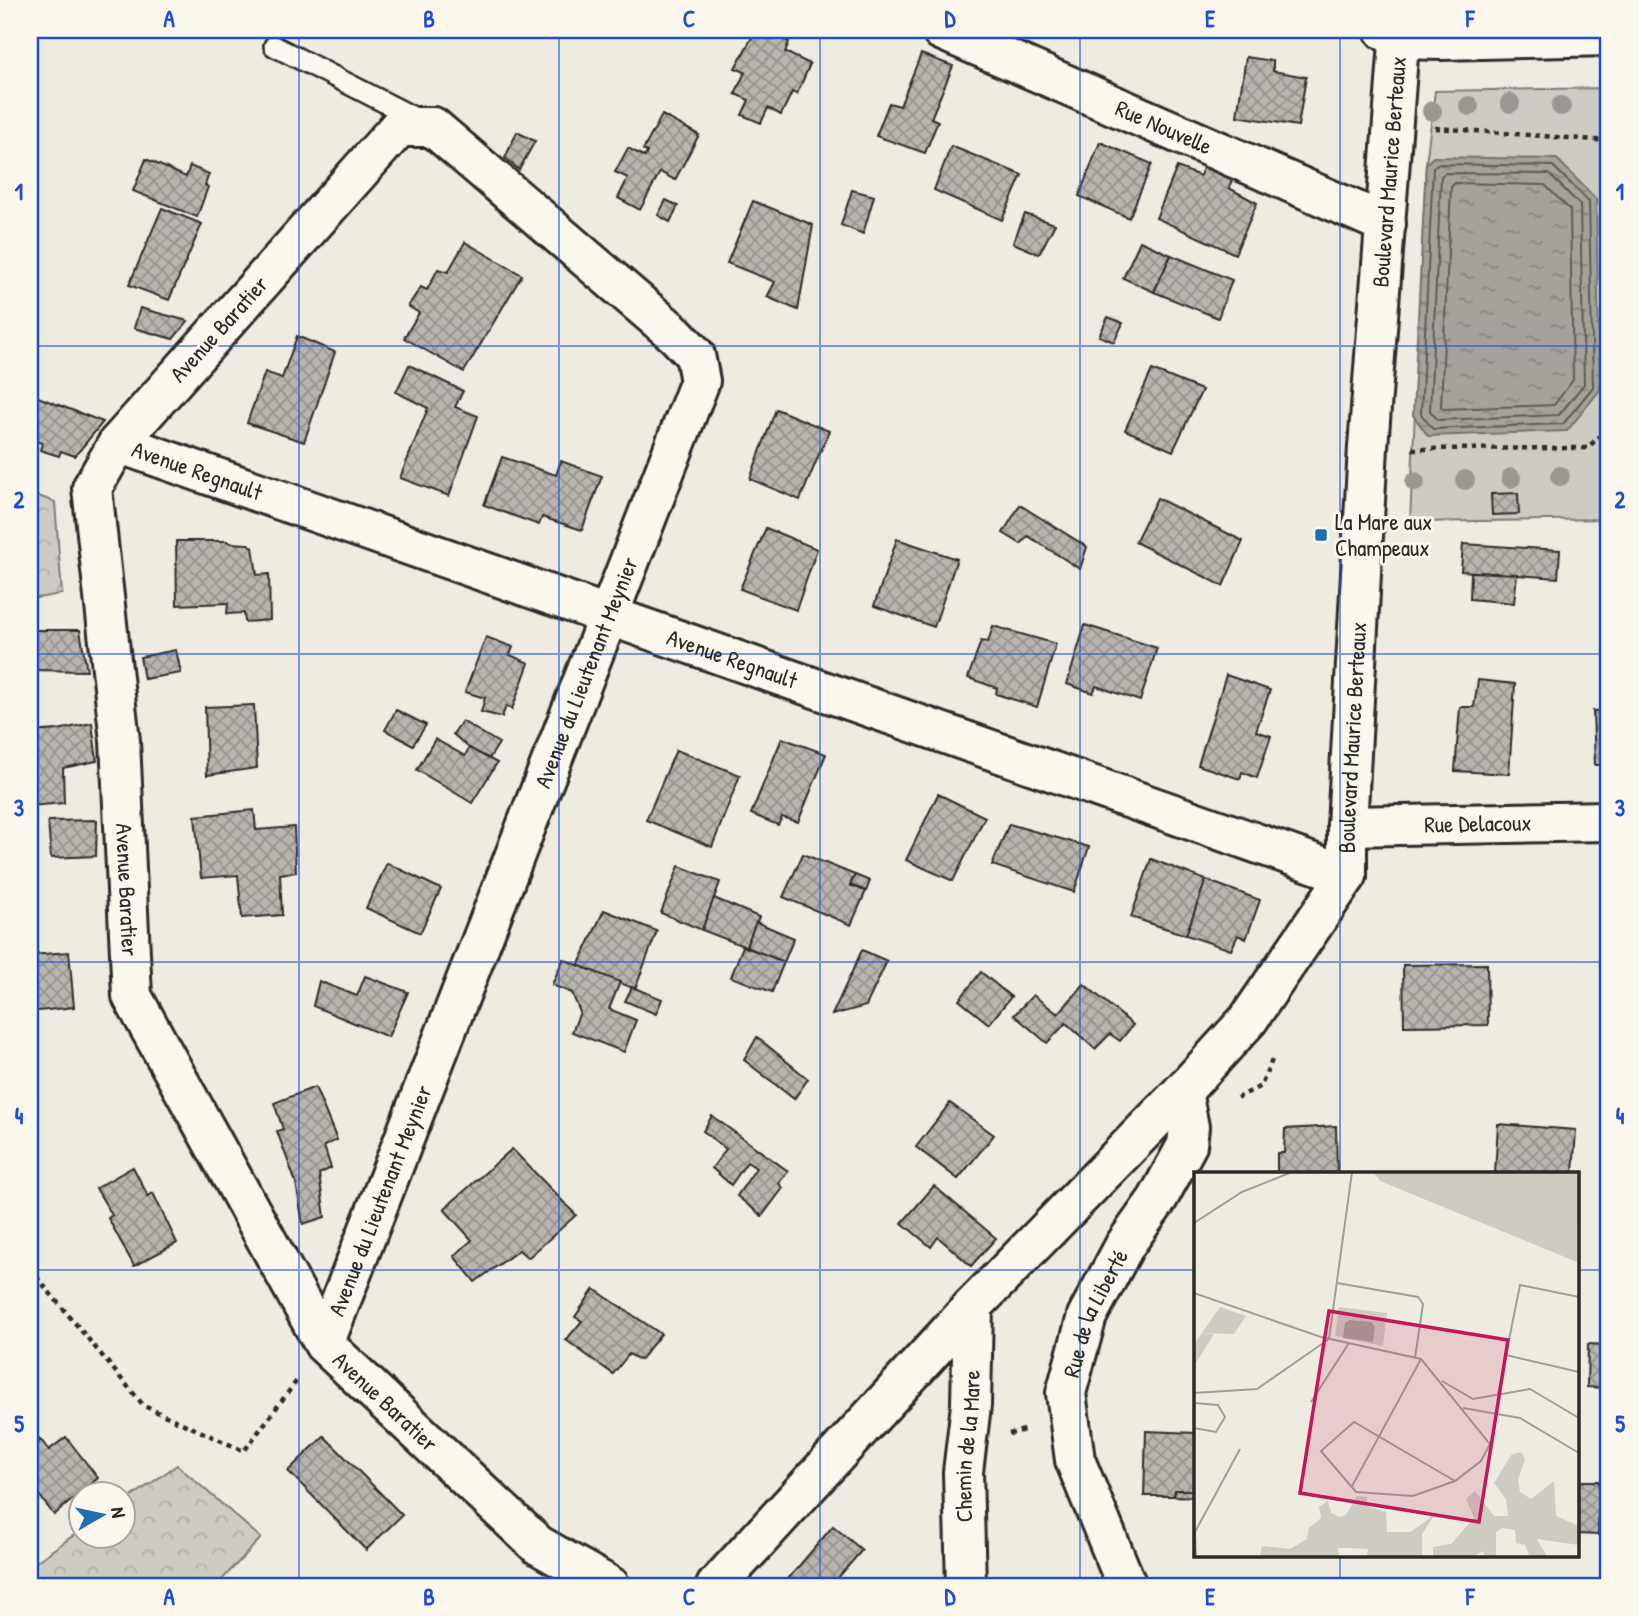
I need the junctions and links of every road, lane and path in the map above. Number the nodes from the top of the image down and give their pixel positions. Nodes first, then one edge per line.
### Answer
1 (941, 30) edge
2 (1394, 33) edge
3 (1609, 36) edge
4 (274, 46) dead end
5 (1393, 123) junction
6 (416, 127) junction
7 (1609, 141) edge
8 (1386, 224) junction
9 (1609, 428) edge
10 (118, 443) junction
11 (1368, 447) junction
12 (609, 614) junction
13 (1609, 821) edge
14 (1347, 825) junction
15 (1347, 875) junction
16 (1182, 1092) junction
17 (30, 1269) edge
18 (973, 1306) junction
19 (324, 1344) junction
20 (610, 1586) edge
21 (716, 1586) edge
22 (966, 1586) edge
23 (1128, 1586) edge

1 - 8 street, Rue Nouvelle
2 - 3 street
2 - 5 street, Boulevard Maurice Berteaux
4 - 6 lane
5 - 7 path
5 - 8 street, Boulevard Maurice Berteaux
6 - 10 street, Avenue Baratier
6 - 12 street, Avenue du Lieutenant Meynier
8 - 11 street, Boulevard Maurice Berteaux
9 - 11 path
10 - 12 street, Avenue Regnault
10 - 19 street, Avenue Baratier
11 - 14 street, Boulevard Maurice Berteaux
12 - 15 street, Avenue Regnault
12 - 19 street, Avenue du Lieutenant Meynier
13 - 14 street, Rue Delacoux
14 - 15 street, Boulevard Maurice Berteaux
15 - 16 street, Boulevard Maurice Berteaux
16 - 18 street, Boulevard Maurice Berteaux
16 - 23 street, Rue de la Liberté
17 - 19 path
18 - 21 street
18 - 22 street, Chemin de la Mare
19 - 20 street, Avenue Baratier

